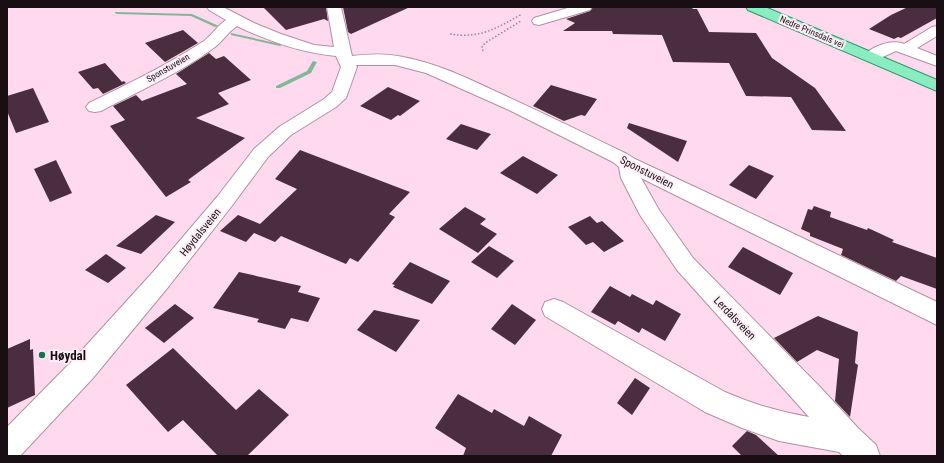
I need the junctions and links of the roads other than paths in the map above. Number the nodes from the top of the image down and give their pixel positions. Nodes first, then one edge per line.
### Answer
1 (214, 7) edge
2 (334, 7) edge
3 (585, 7) edge
4 (753, 7) edge
5 (236, 20) junction
6 (542, 20) road end
7 (937, 30) edge
8 (906, 49) junction
9 (345, 56) junction
10 (871, 57) junction
11 (937, 61) edge
12 (937, 86) edge
13 (95, 107) dead end
14 (628, 164) junction
15 (554, 308) dead end
16 (937, 314) edge
17 (7, 448) edge
18 (856, 448) edge

1 - 5 street, Sponstuveien
2 - 9 street, Høydalsveien
3 - 6 street
4 - 10 main road, Nedre Prinsdals vei
5 - 9 street, Sponstuveien
5 - 13 street, Sponstuveien
7 - 8 street
8 - 10 street
8 - 11 street
9 - 14 street, Sponstuveien
9 - 17 street, Høydalsveien
10 - 12 main road, Nedre Prinsdals vei
14 - 16 street, Sponstuveien
14 - 18 street, Lerdalsveien
15 - 18 street

